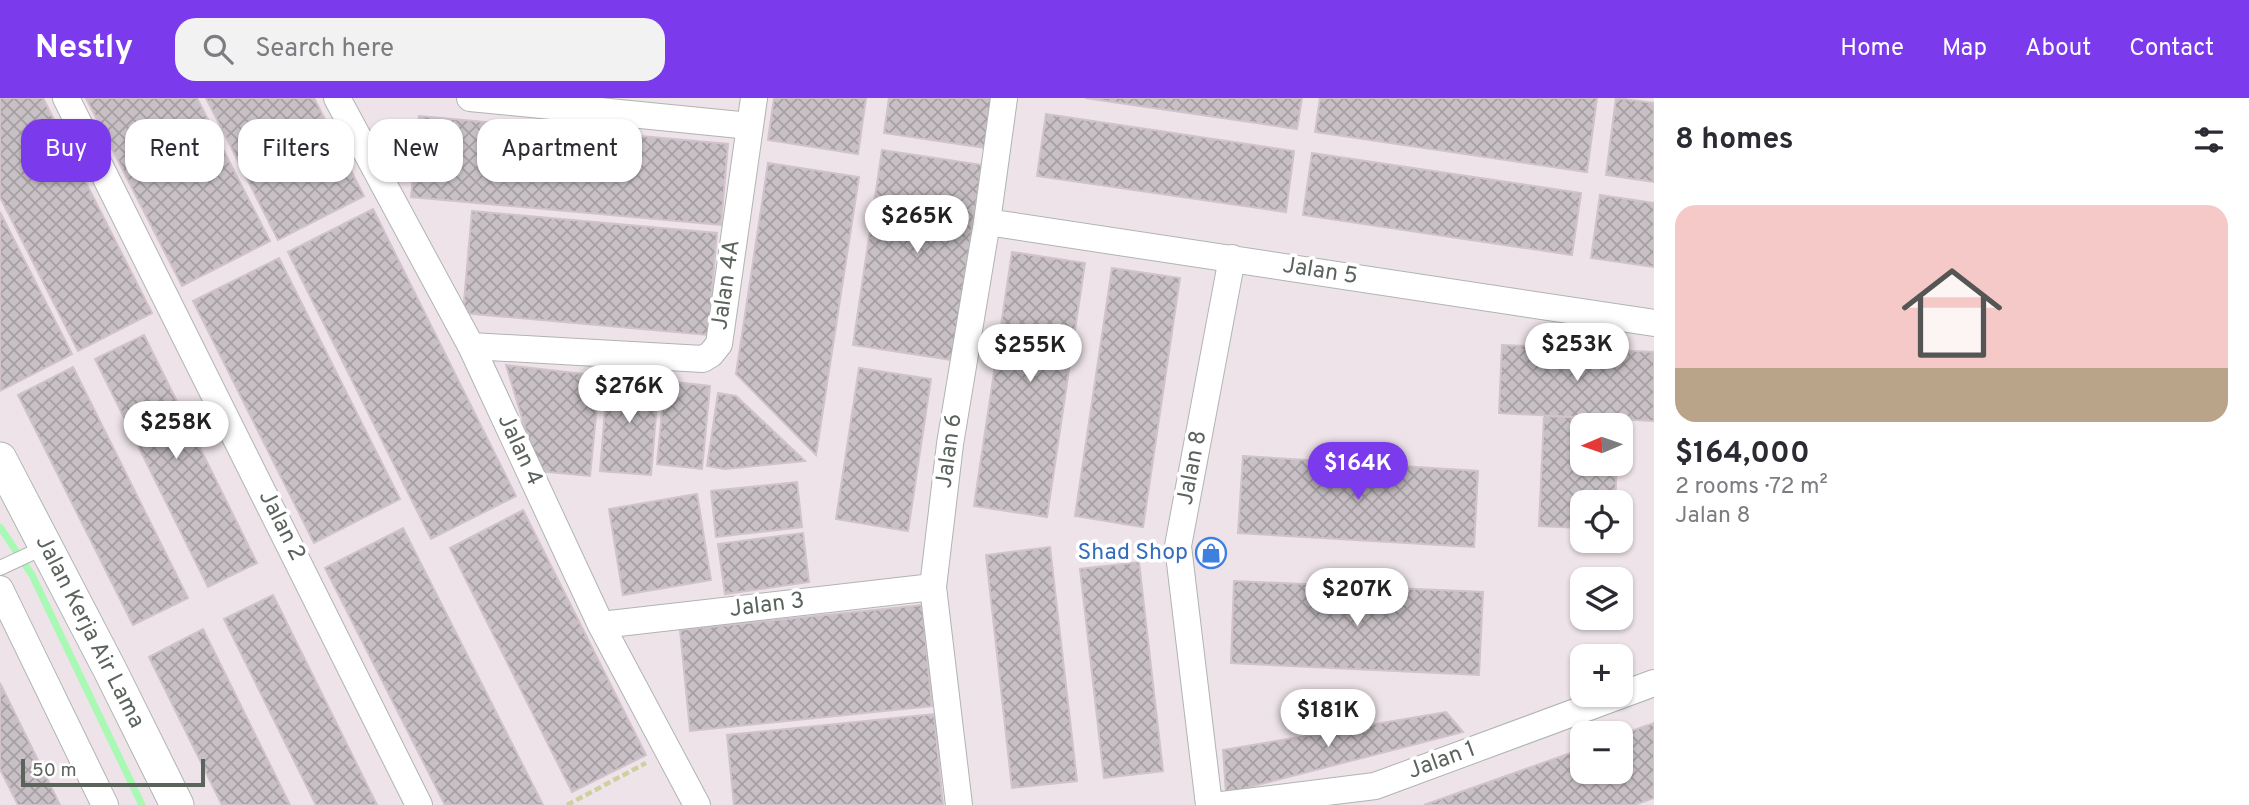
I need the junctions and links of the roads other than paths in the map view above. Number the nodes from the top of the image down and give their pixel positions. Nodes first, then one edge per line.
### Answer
1 (65, 98) edge
2 (337, 98) edge
3 (470, 98) edge
4 (754, 98) edge
5 (1004, 98) edge
6 (750, 127) junction
7 (987, 222) junction
8 (1231, 258) junction
9 (1654, 323) edge
10 (471, 346) junction
11 (0, 459) edge
12 (45, 547) junction
13 (0, 568) edge
14 (933, 587) junction
15 (0, 589) edge
16 (601, 625) junction
17 (1654, 683) edge
18 (1378, 796) edge
19 (105, 805) edge
20 (177, 805) edge
21 (419, 805) edge
22 (697, 805) edge
23 (959, 805) edge
24 (1209, 805) edge
25 (1222, 805) edge

1 - 21 street, Jalan 2
2 - 10 street, Jalan 4
3 - 6 street
4 - 6 street, Jalan 4A
5 - 7 street, Jalan 6
6 - 10 street, Jalan 4A
7 - 8 street, Jalan 5
7 - 14 street, Jalan 6
8 - 9 street, Jalan 5
8 - 24 street, Jalan 8
10 - 16 street, Jalan 4
11 - 12 street, Jalan Kerja Air Lama
12 - 13 lane
12 - 20 street, Jalan Kerja Air Lama
14 - 16 street, Jalan 3
14 - 23 street, Jalan 6
15 - 19 street
16 - 22 street, Jalan 4
17 - 18 street, Jalan 1
18 - 25 street, Jalan 1

